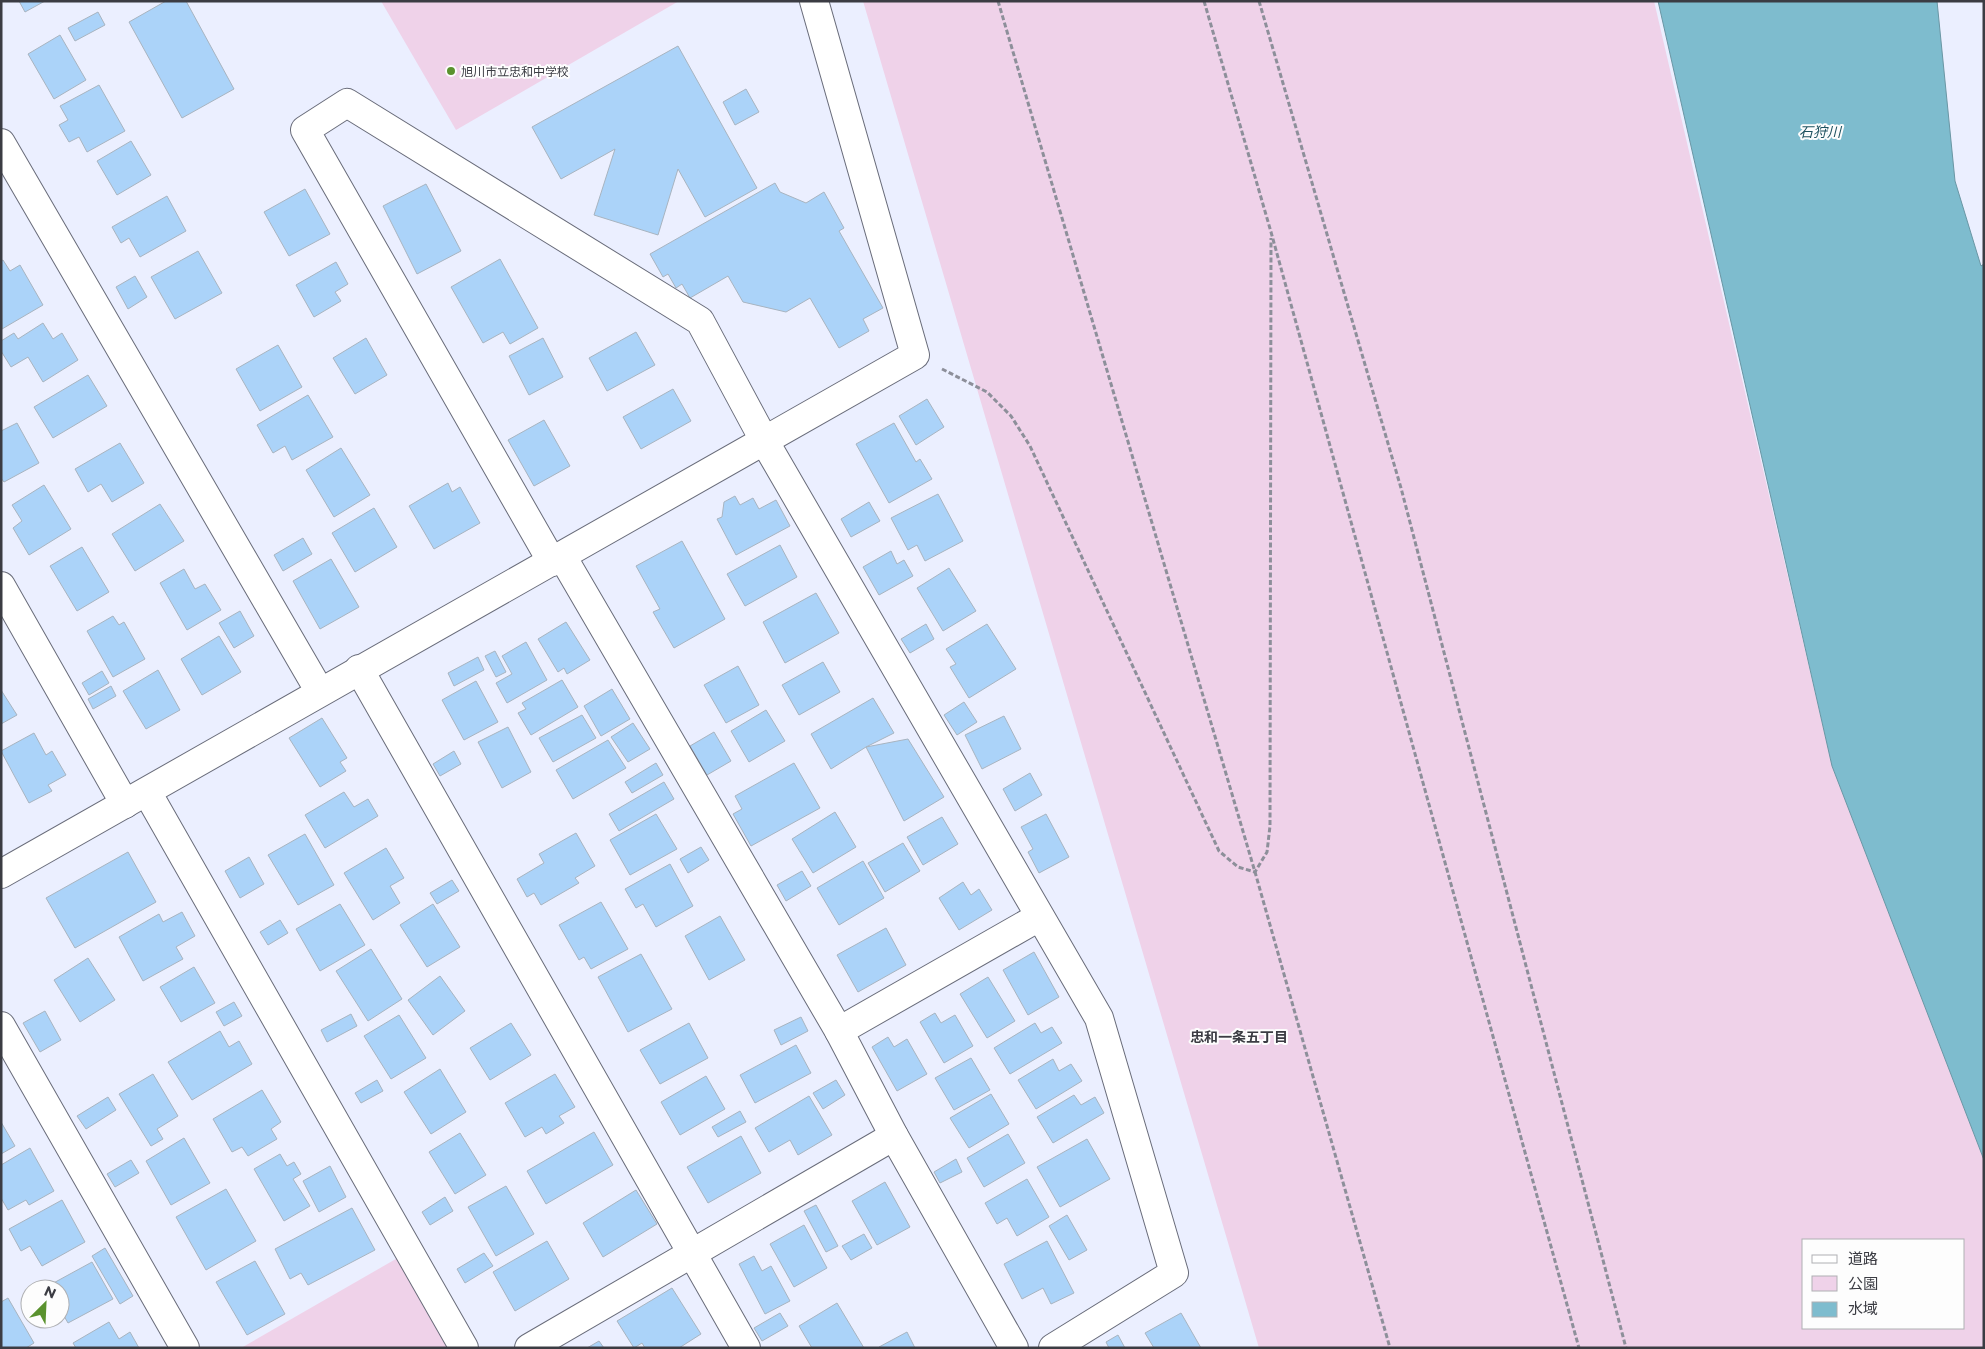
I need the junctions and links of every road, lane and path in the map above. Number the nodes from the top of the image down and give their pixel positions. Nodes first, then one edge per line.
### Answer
1 (814, 1) edge
2 (998, 1) edge
3 (1204, 1) edge
4 (1259, 1) edge
5 (1, 143) edge
6 (1271, 232) junction
7 (915, 355) junction
8 (765, 442) junction
9 (557, 559) junction
10 (1, 586) edge
11 (359, 669) junction
12 (320, 692) junction
13 (136, 798) junction
14 (1255, 872) junction
15 (1, 874) edge
16 (1039, 917) junction
17 (1, 1026) edge
18 (839, 1031) junction
19 (894, 1136) junction
20 (693, 1254) junction
21 (185, 1348) edge
22 (464, 1348) edge
23 (529, 1348) edge
24 (746, 1348) edge
25 (1014, 1348) edge
26 (1053, 1348) edge
27 (1390, 1348) edge
28 (1579, 1348) edge
29 (1626, 1348) edge

1 - 7 street
2 - 14 path
3 - 6 path
4 - 29 path
5 - 12 street
6 - 14 path
6 - 28 path
7 - 8 street
7 - 14 path
8 - 9 street
8 - 9 street
8 - 16 street
9 - 11 street
9 - 18 street
10 - 13 street
11 - 12 street
11 - 20 street
12 - 13 street
13 - 15 street
13 - 22 street
14 - 27 path
16 - 18 street
16 - 26 street
17 - 21 street
18 - 19 street
19 - 20 street
19 - 25 street
20 - 23 street
20 - 24 street

